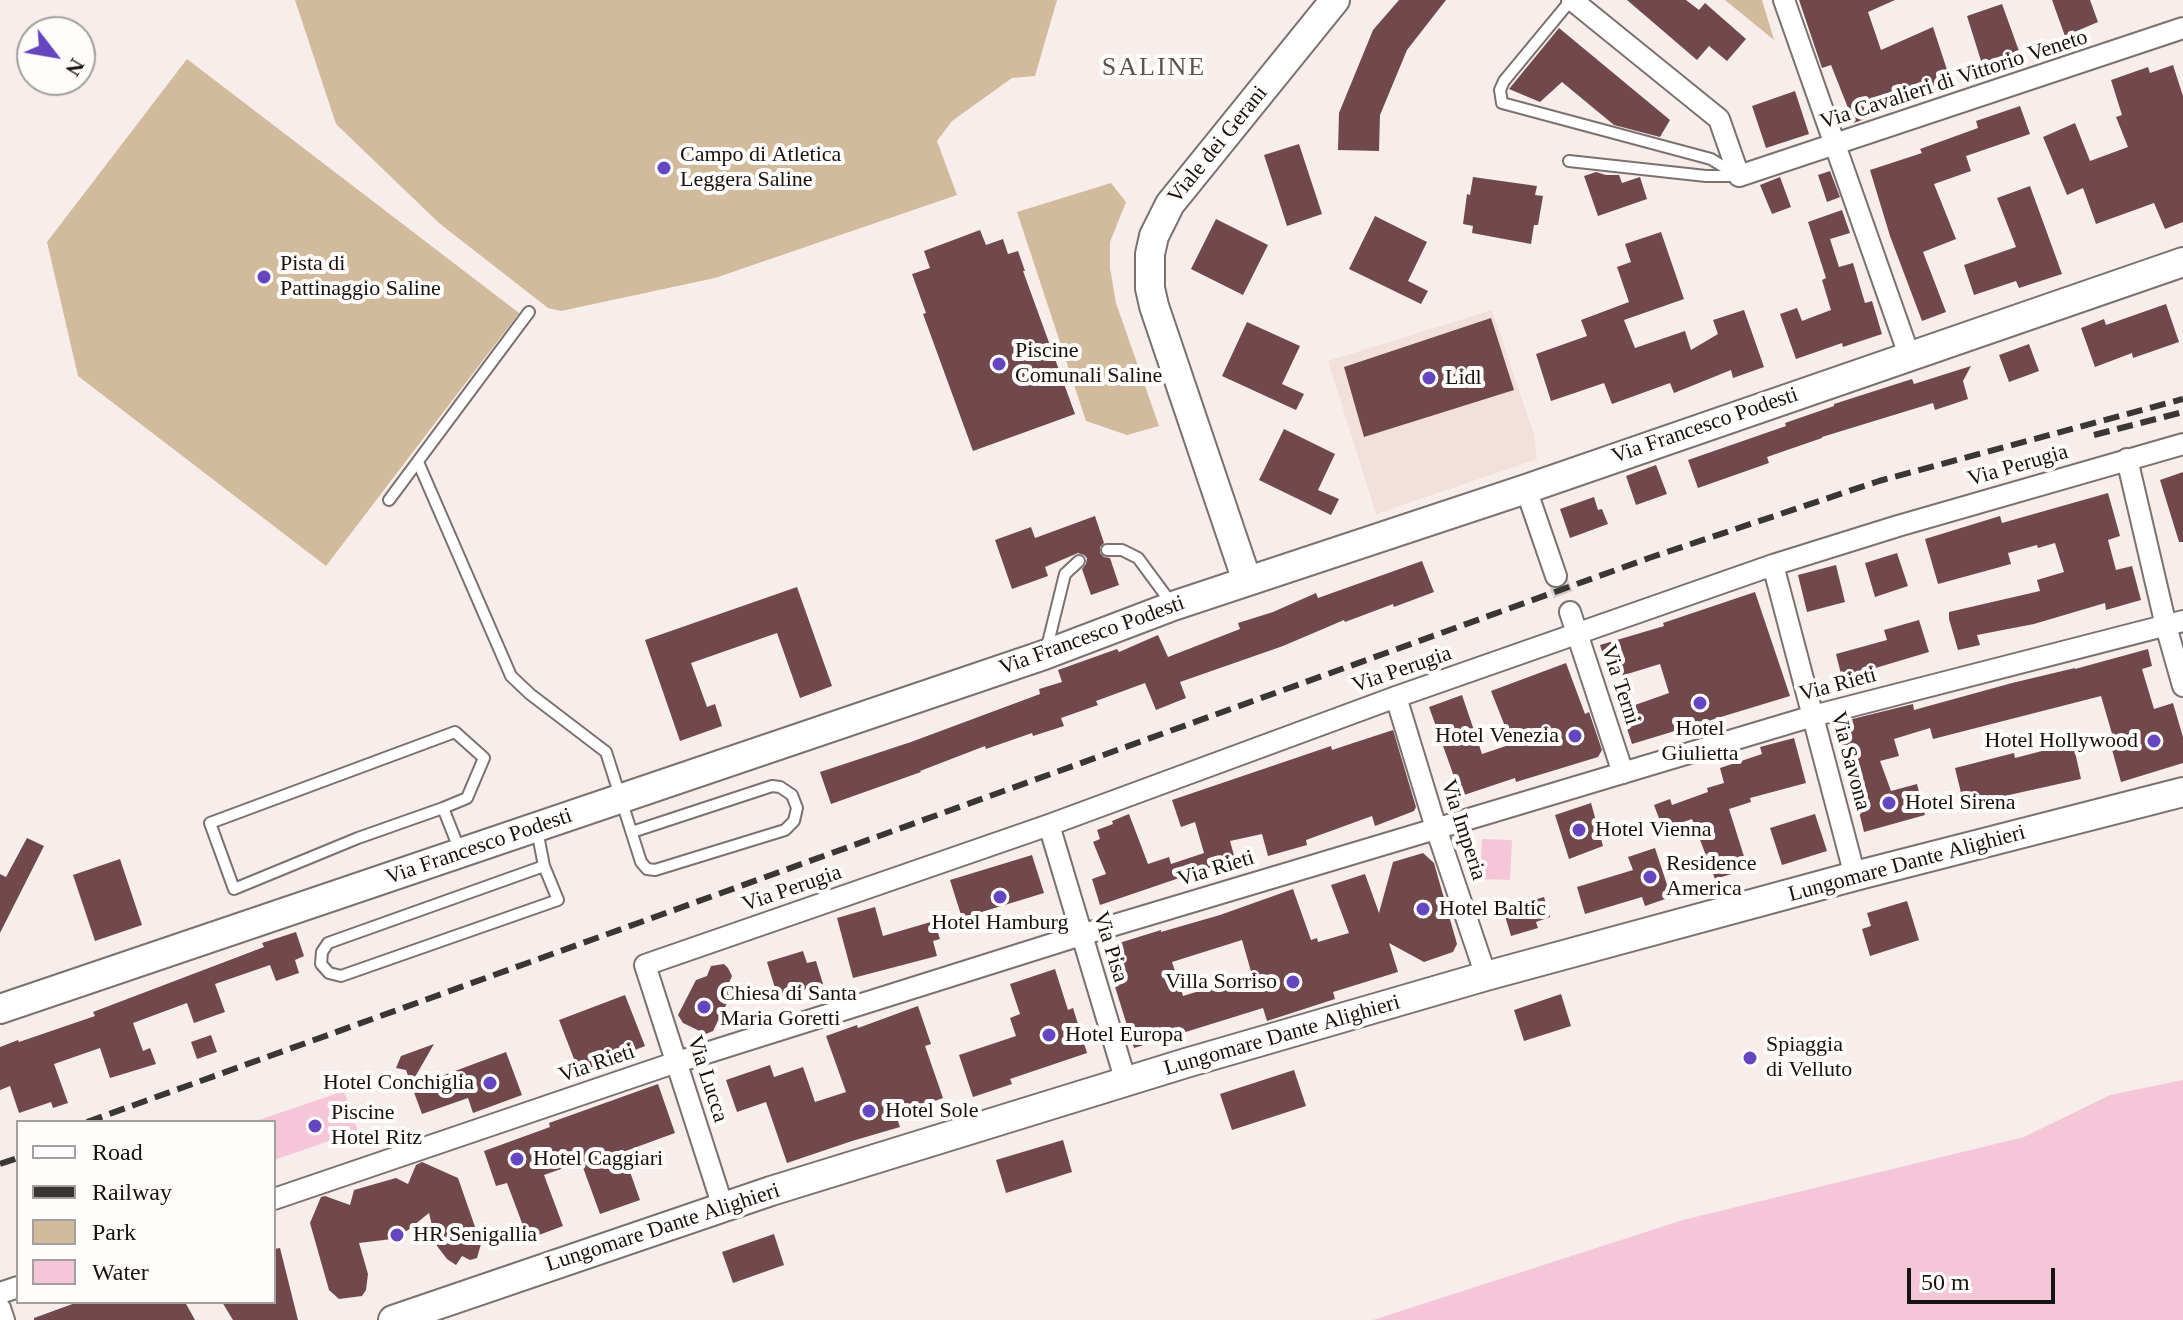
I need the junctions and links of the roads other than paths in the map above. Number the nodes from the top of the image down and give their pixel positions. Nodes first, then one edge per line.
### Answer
1 (1335, 0) edge
2 (1784, 0) edge
3 (1575, 1) edge
4 (2183, 28) edge
5 (1834, 145) junction
6 (1569, 161) dead end
7 (1739, 176) junction
8 (2183, 262) edge
9 (529, 312) dead end
10 (1909, 355) junction
11 (2183, 444) edge
12 (2127, 459) junction
13 (418, 462) junction
14 (1526, 489) junction
15 (389, 500) dead end
16 (1107, 550) dead end
17 (1079, 561) dead end
18 (1773, 565) junction
19 (1556, 576) tunnel mouth
20 (1247, 581) junction
21 (1173, 606) junction
22 (1570, 612) tunnel mouth
23 (2175, 623) edge
24 (1578, 635) junction
25 (1044, 655) junction
26 (2183, 686) edge
27 (1396, 697) junction
28 (1813, 716) junction
29 (1623, 773) junction
30 (2183, 792) edge
31 (621, 799) junction
32 (443, 808) junction
33 (1049, 825) junction
34 (537, 828) junction
35 (1436, 828) junction
36 (632, 832) junction
37 (460, 853) junction
38 (544, 866) junction
39 (1855, 876) junction
40 (1081, 935) junction
41 (645, 965) joint
42 (1486, 976) junction
43 (0, 1009) edge
44 (676, 1063) junction
45 (1126, 1082) junction
46 (276, 1198) edge
47 (723, 1207) junction
48 (0, 1308) edge
49 (4, 1320) edge
50 (393, 1320) edge

1 - 20 street, Viale dei Gerani
2 - 5 street
3 - 7 street
3 - 7 lane
4 - 5 street, Via Cavalieri di Vittorio Veneto
5 - 7 street, Via Cavalieri di Vittorio Veneto
5 - 10 street
6 - 7 lane
8 - 10 street, Via Francesco Podesti
9 - 13 lane
10 - 14 street, Via Francesco Podesti
11 - 12 street, Via Perugia
12 - 18 street, Via Perugia
12 - 23 street
13 - 15 lane
13 - 31 lane
14 - 19 street
14 - 20 street, Via Francesco Podesti
16 - 21 lane
17 - 25 lane
18 - 24 street, Via Perugia
18 - 28 street, Via Savona
20 - 21 street, Via Francesco Podesti
21 - 25 street, Via Francesco Podesti
22 - 24 street, Via Terni
23 - 26 street
23 - 28 street, Via Rieti
24 - 27 street, Via Perugia
24 - 29 street, Via Terni
25 - 31 street, Via Francesco Podesti
27 - 33 street, Via Perugia
27 - 35 street, Via Imperia
28 - 29 street, Via Rieti
28 - 39 street, Via Savona
29 - 35 street, Via Rieti
30 - 39 street, Lungomare Dante Alighieri
31 - 34 street, Via Francesco Podesti
31 - 36 lane
32 - 32 lane
32 - 37 lane
33 - 40 street, Via Pisa
33 - 41 street, Via Perugia
34 - 37 street, Via Francesco Podesti
34 - 38 lane
35 - 40 street, Via Rieti
35 - 42 street, Via Imperia
36 - 36 lane
37 - 43 street, Via Francesco Podesti
38 - 38 lane
39 - 42 street, Lungomare Dante Alighieri
40 - 44 street, Via Rieti
40 - 45 street, Via Pisa
41 - 44 street, Via Lucca
42 - 45 street, Lungomare Dante Alighieri
44 - 46 street, Via Rieti
44 - 47 street, Via Lucca
45 - 47 street, Lungomare Dante Alighieri
47 - 50 street, Lungomare Dante Alighieri
48 - 49 street

